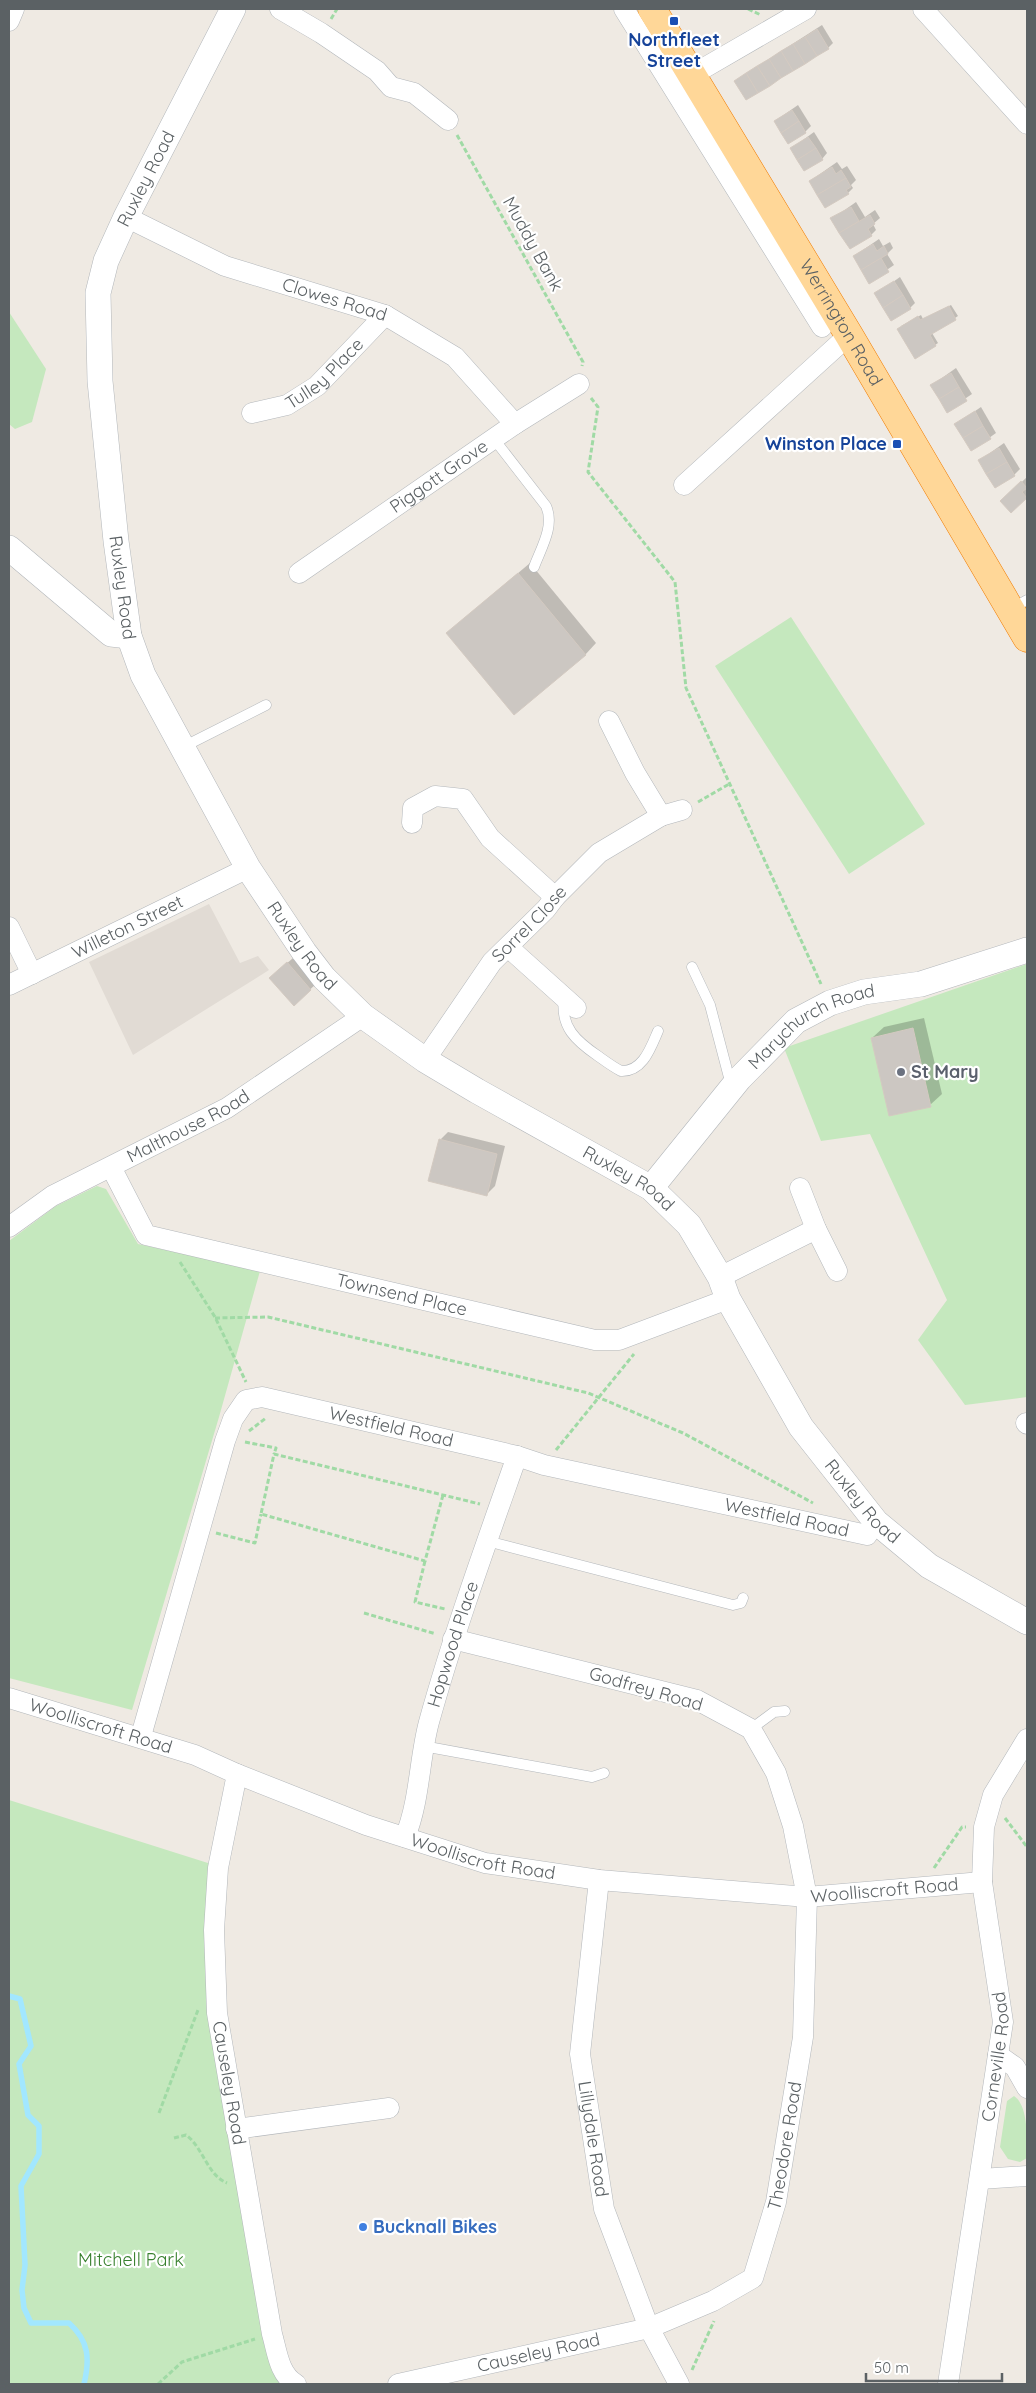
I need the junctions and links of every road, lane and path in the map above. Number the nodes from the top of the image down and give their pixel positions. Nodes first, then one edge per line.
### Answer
1 (14, 9) edge
2 (233, 9) edge
3 (280, 9) edge
4 (624, 9) edge
5 (652, 9) edge
6 (806, 9) edge
7 (923, 9) edge
8 (9, 21) edge
9 (692, 75) junction
10 (448, 120) joint
11 (1027, 124) edge
12 (712, 129) junction
13 (126, 217) junction
14 (808, 286) junction
15 (385, 315) junction
16 (822, 327) dead end
17 (849, 335) junction
18 (580, 384) junction
19 (252, 413) dead end
20 (515, 424) junction
21 (494, 439) junction
22 (684, 485) dead end
23 (9, 548) edge
24 (534, 567) dead end
25 (300, 573) dead end
26 (1019, 605) edge
27 (129, 636) junction
28 (1027, 638) edge
29 (266, 705) dead end
30 (609, 721) dead end
31 (182, 747) junction
32 (729, 784) junction
33 (682, 810) joint
34 (661, 816) junction
35 (412, 823) dead end
36 (248, 868) junction
37 (555, 897) junction
38 (9, 927) edge
39 (508, 947) junction
40 (1027, 950) edge
41 (692, 967) dead end
42 (32, 974) junction
43 (9, 986) edge
44 (570, 1002) joint
45 (830, 1003) junction
46 (362, 1016) junction
47 (658, 1031) dead end
48 (426, 1060) junction
49 (732, 1088) junction
50 (111, 1167) junction
51 (652, 1188) junction
52 (800, 1188) dead end
53 (9, 1227) edge
54 (816, 1229) junction
55 (166, 1240) junction
56 (838, 1271) dead end
57 (724, 1288) junction
58 (215, 1318) junction
59 (658, 1325) junction
60 (599, 1398) junction
61 (252, 1399) junction
62 (285, 1403) junction
63 (274, 1454) junction
64 (517, 1456) junction
65 (544, 1465) junction
66 (443, 1496) junction
67 (481, 1504) dead end
68 (818, 1505) dead end
69 (261, 1514) junction
70 (876, 1522) junction
71 (200, 1530) junction
72 (487, 1541) junction
73 (425, 1561) junction
74 (743, 1598) dead end
75 (447, 1610) dead end
76 (364, 1613) dead end
77 (1027, 1622) edge
78 (453, 1639) junction
79 (9, 1698) edge
80 (786, 1712) dead end
81 (751, 1729) junction
82 (141, 1736) junction
83 (1027, 1739) edge
84 (423, 1746) junction
85 (604, 1773) dead end
86 (237, 1774) junction
87 (991, 1800) junction
88 (984, 1829) junction
89 (405, 1837) junction
90 (1027, 1847) edge
91 (599, 1880) junction
92 (982, 1882) junction
93 (921, 1887) junction
94 (807, 1896) junction
95 (216, 1986) junction
96 (998, 2055) junction
97 (1027, 2088) edge
98 (389, 2108) dead end
99 (159, 2113) dead end
100 (236, 2130) junction
101 (174, 2138) dead end
102 (1027, 2176) edge
103 (980, 2179) junction
104 (244, 2180) junction
105 (713, 2301) junction
106 (649, 2328) junction
107 (272, 2334) junction
108 (678, 2382) edge
109 (291, 2383) edge
110 (158, 2384) edge
111 (398, 2384) edge
112 (948, 2384) edge

1 - 8 street
2 - 13 street, Ruxley Road
3 - 10 street
4 - 12 street
5 - 9 highway, Werrington Road
6 - 9 street
7 - 11 street
9 - 12 highway, Werrington Road
10 - 18 path, Muddy Bank
12 - 14 highway, Werrington Road
13 - 15 street, Clowes Road
13 - 27 street, Ruxley Road
14 - 16 street
14 - 17 highway, Werrington Road
15 - 19 street, Tulley Place
15 - 20 street, Clowes Road
17 - 22 street
17 - 26 highway, Werrington Road
18 - 20 street, Piggott Grove
18 - 32 path
20 - 21 street, Piggott Grove
21 - 24 lane
21 - 25 street, Piggott Grove
23 - 27 street
26 - 28 highway, Werrington Road
27 - 31 street, Ruxley Road
29 - 31 lane
30 - 34 street
31 - 36 street, Ruxley Road
32 - 33 path
32 - 45 path
33 - 34 street, Sorrel Close
34 - 37 street, Sorrel Close
35 - 37 street
36 - 42 street, Willeton Street
36 - 46 street, Ruxley Road
37 - 39 street, Sorrel Close
38 - 42 street
39 - 44 street
39 - 48 street, Sorrel Close
40 - 45 street, Marychurch Road
41 - 49 lane
42 - 43 street, Willeton Street
44 - 47 lane
45 - 49 street, Marychurch Road
46 - 48 street, Ruxley Road
46 - 50 street, Malthouse Road
48 - 51 street, Ruxley Road
49 - 51 street, Marychurch Road
50 - 53 street, Malthouse Road
50 - 55 street, Townsend Place
51 - 57 street, Ruxley Road
52 - 54 street
54 - 56 street
54 - 57 street, Townsend Place
55 - 58 path
55 - 59 street, Townsend Place
57 - 59 street, Townsend Place
57 - 70 street, Ruxley Road
58 - 60 path
58 - 61 path
59 - 60 path
60 - 65 path
60 - 68 path
61 - 62 street, Westfield Road
61 - 71 street
62 - 63 path
62 - 64 street, Westfield Road
63 - 66 path
63 - 69 path
64 - 65 street, Westfield Road
64 - 72 street, Hopwood Place
65 - 70 street, Westfield Road
66 - 67 path
66 - 73 path
69 - 71 path
69 - 73 path
70 - 77 street, Ruxley Road
71 - 82 street
72 - 74 lane
72 - 78 street, Hopwood Place
73 - 75 path
76 - 78 path
78 - 81 street, Godfrey Road
78 - 84 street, Hopwood Place
79 - 82 street, Woolliscroft Road
80 - 81 lane
81 - 94 street
82 - 86 street, Woolliscroft Road
83 - 87 street, Corneville Road
84 - 85 lane
84 - 89 street, Hopwood Place
86 - 89 street, Woolliscroft Road
86 - 95 street, Causeley Road
87 - 88 street, Corneville Road
87 - 90 path
88 - 92 street, Corneville Road
88 - 93 path
89 - 91 street, Woolliscroft Road
91 - 94 street, Woolliscroft Road
91 - 106 street, Lillydale Road
92 - 93 street, Woolliscroft Road
92 - 96 street, Corneville Road
93 - 94 street, Woolliscroft Road
94 - 105 street, Theodore Road
95 - 99 path
95 - 100 street, Causeley Road
96 - 97 street
96 - 103 street, Corneville Road
98 - 100 street
100 - 104 street, Causeley Road
101 - 104 path
102 - 103 street
103 - 112 street, Corneville Road
104 - 107 street, Causeley Road
105 - 106 street, Theodore Road
105 - 108 path
106 - 108 street, Lillydale Road
106 - 111 street, Causeley Road
107 - 109 street, Causeley Road
107 - 110 path

